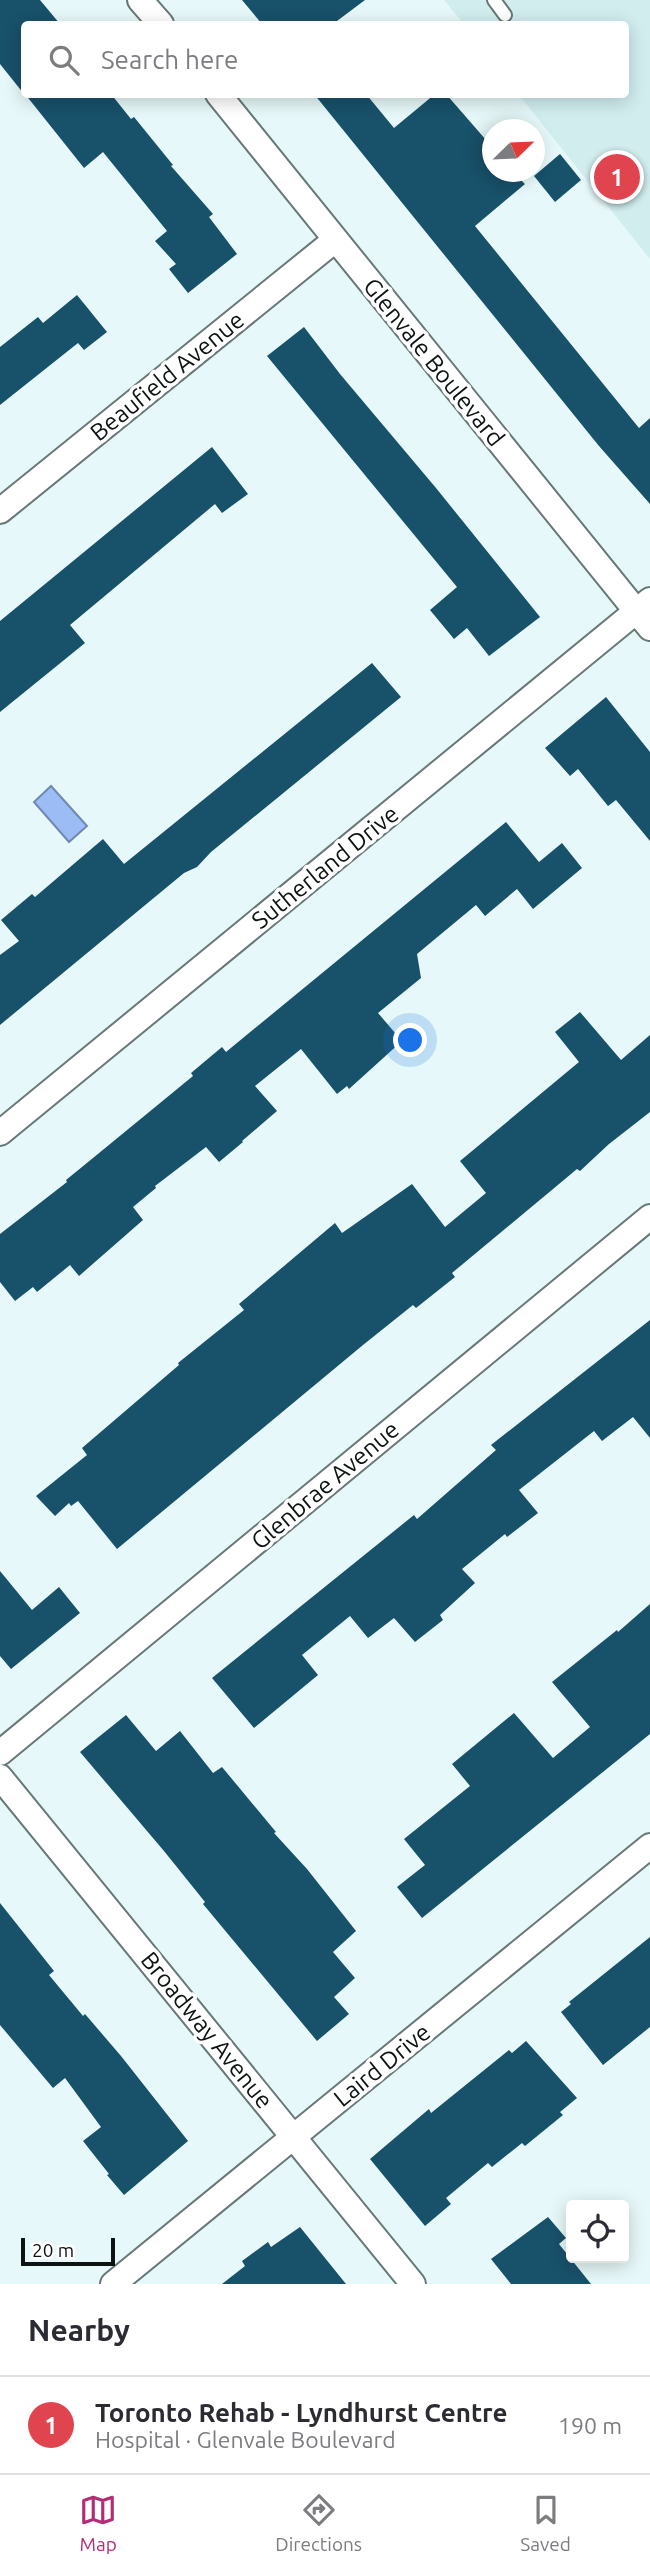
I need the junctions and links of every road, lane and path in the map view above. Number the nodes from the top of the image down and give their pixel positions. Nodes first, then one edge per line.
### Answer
1 (140, 0) edge
2 (494, 0) edge
3 (505, 15) dead end
4 (158, 21) edge
5 (221, 98) edge
6 (334, 240) junction
7 (0, 511) edge
8 (646, 613) edge
9 (0, 1133) edge
10 (650, 1217) edge
11 (0, 1753) edge
12 (0, 1777) edge
13 (650, 1847) edge
14 (293, 2138) junction
15 (113, 2284) edge
16 (413, 2284) edge

1 - 4 street
2 - 3 lane
5 - 6 street, Glenvale Boulevard
6 - 7 street, Beaufield Avenue
6 - 8 street, Glenvale Boulevard
8 - 9 street, Sutherland Drive
10 - 11 street, Glenbrae Avenue
12 - 14 street, Broadway Avenue
13 - 14 street, Laird Drive
14 - 15 street, Laird Drive
14 - 16 street, Broadway Avenue

